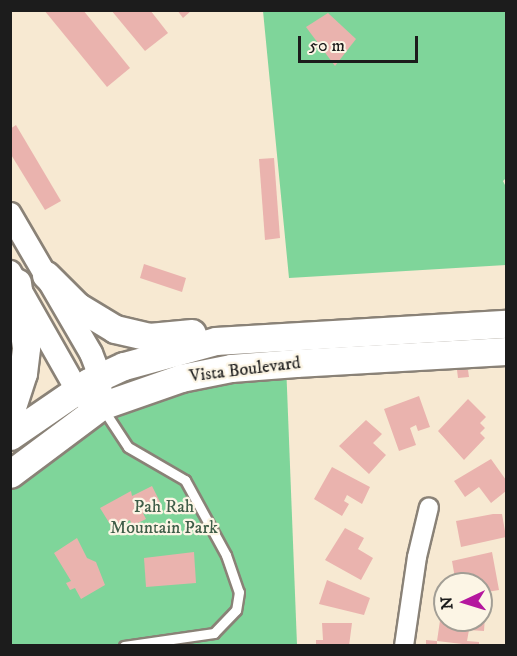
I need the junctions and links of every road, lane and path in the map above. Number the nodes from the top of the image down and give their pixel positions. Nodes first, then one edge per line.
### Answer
1 (10, 214) edge
2 (46, 275) junction
3 (14, 277) edge
4 (507, 324) edge
5 (313, 334) junction
6 (507, 351) edge
7 (100, 377) junction
8 (76, 390) junction
9 (101, 406) junction
10 (10, 413) edge
11 (10, 436) edge
12 (10, 474) edge
13 (429, 507) dead end
14 (124, 645) edge
15 (404, 645) edge

1 - 2 street
2 - 5 main road
2 - 7 street
3 - 8 street
3 - 10 main road
4 - 5 main road, Vista Boulevard
5 - 7 main road, Vista Boulevard
6 - 9 main road, Vista Boulevard
7 - 8 main road, Vista Boulevard
7 - 9 street
8 - 9 street
8 - 11 main road, Vista Boulevard
9 - 12 main road, Vista Boulevard
9 - 14 lane
13 - 15 street

